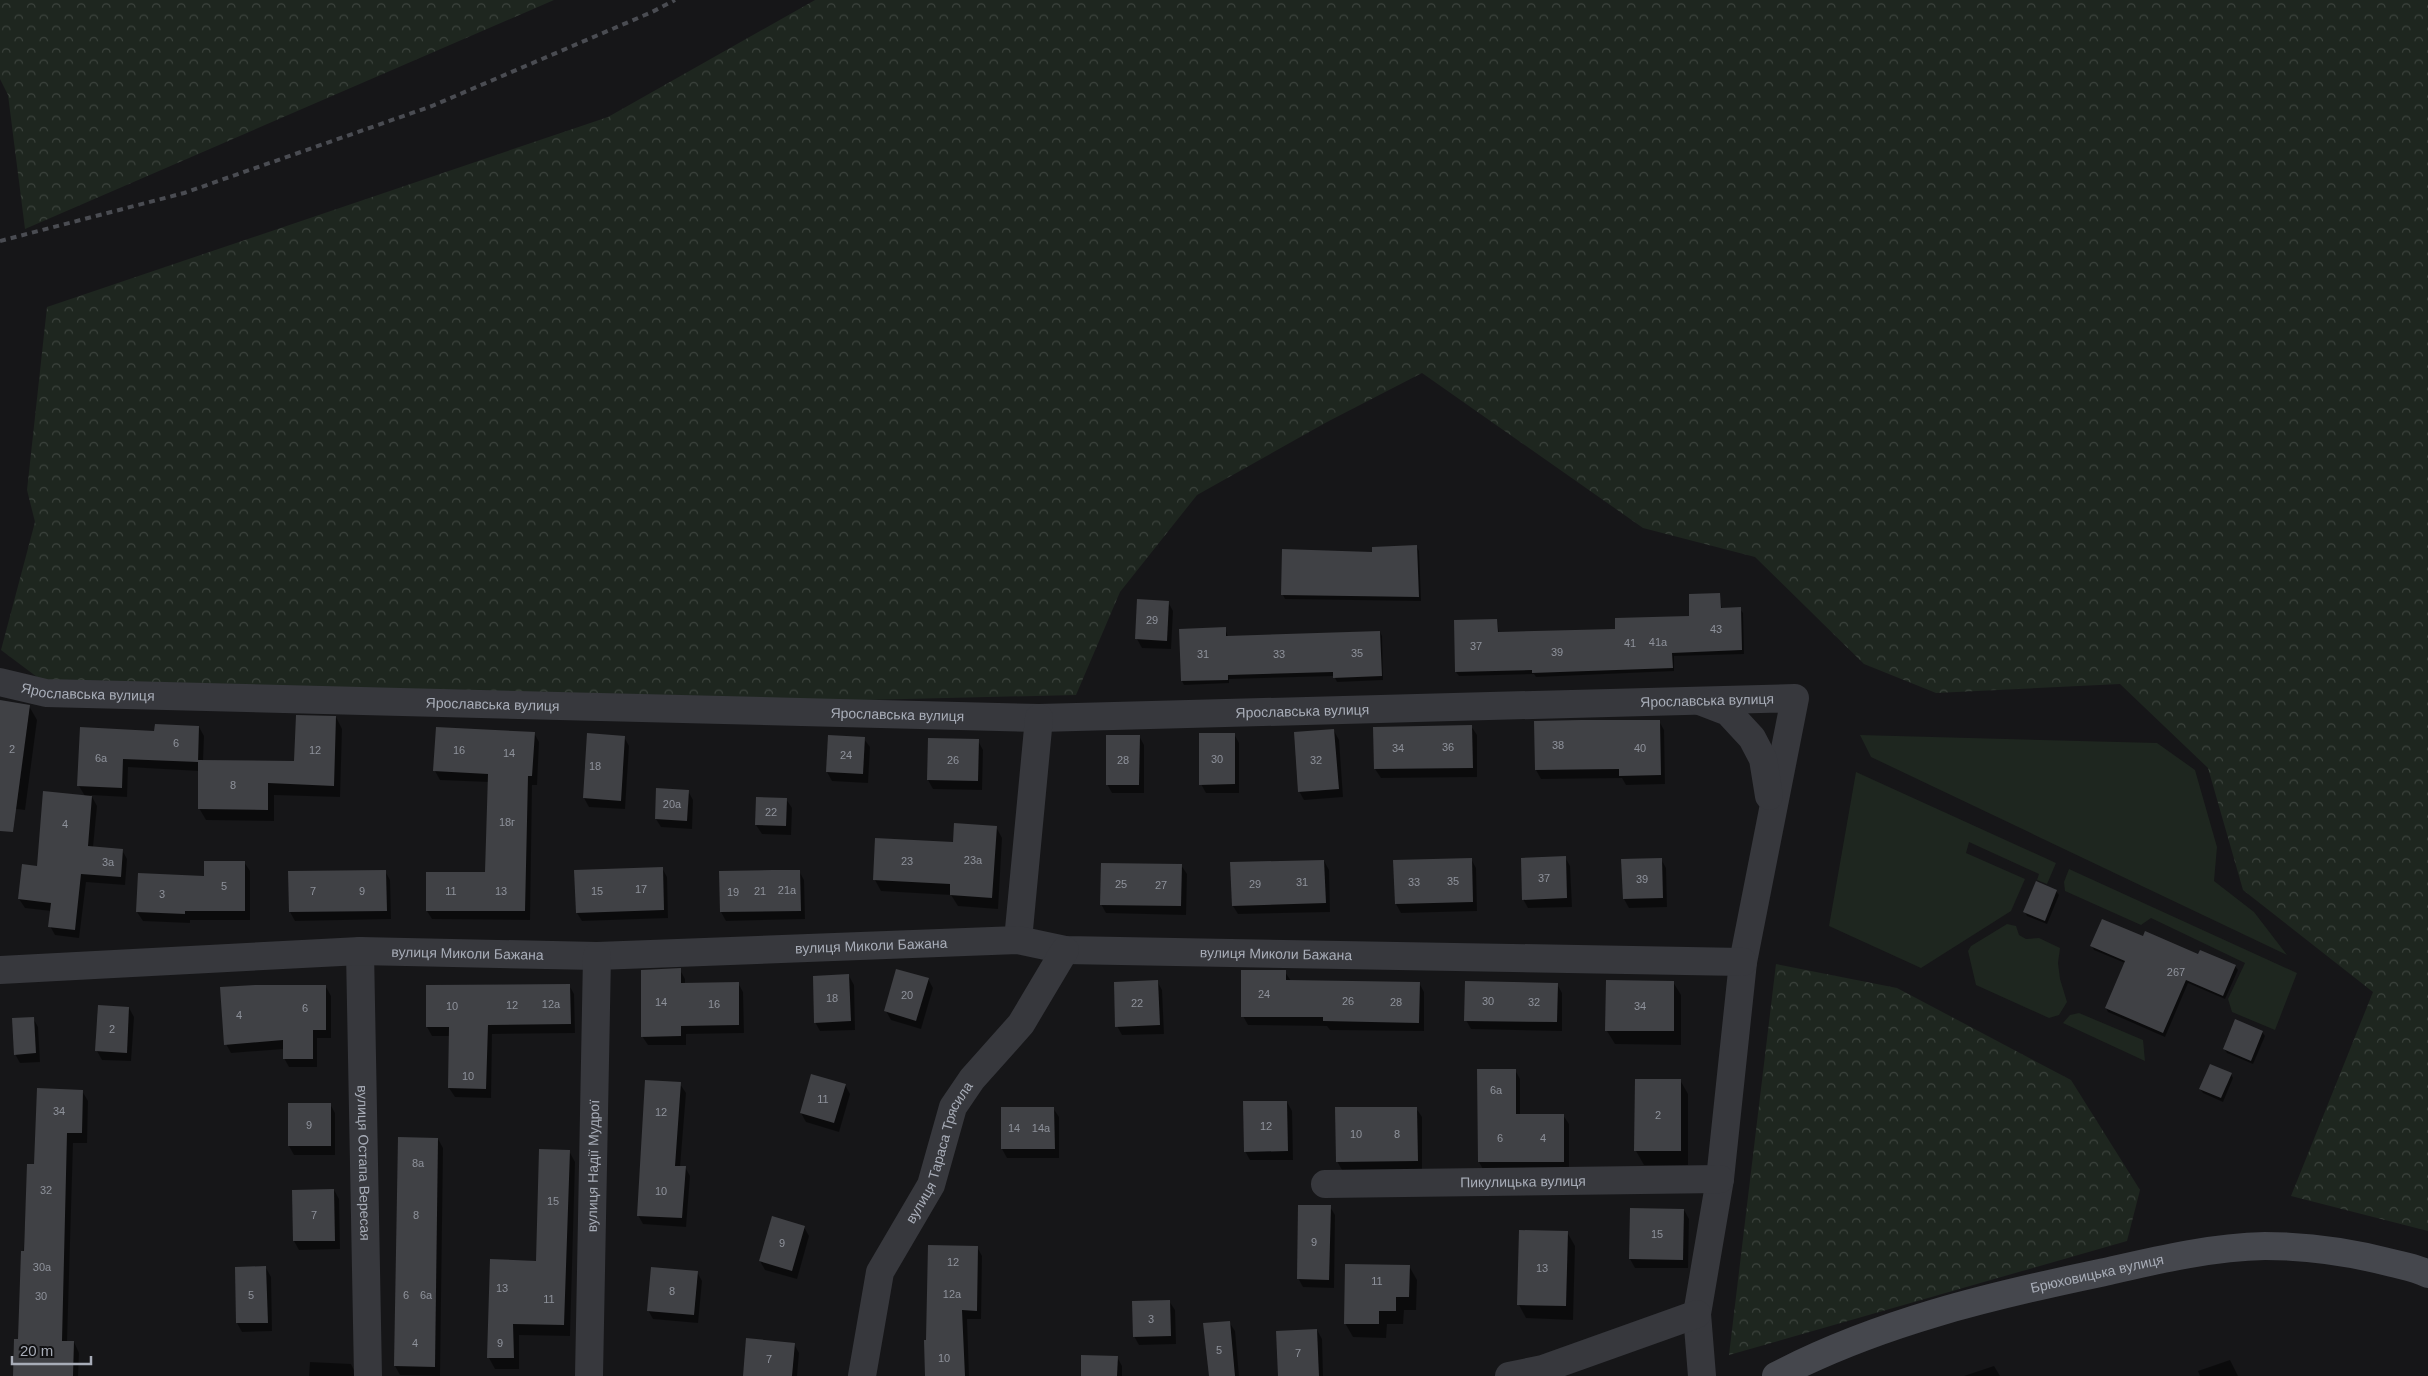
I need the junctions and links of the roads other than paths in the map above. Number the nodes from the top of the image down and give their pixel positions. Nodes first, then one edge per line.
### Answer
1 (0, 682) edge
2 (1696, 700) junction
3 (1040, 718) junction
4 (1772, 809) junction
5 (1018, 940) junction
6 (1065, 950) junction
7 (360, 951) junction
8 (598, 956) junction
9 (1743, 962) junction
10 (0, 970) edge
11 (1720, 1178) junction
12 (1325, 1184) dead end
13 (2428, 1274) edge
14 (1697, 1314) junction
15 (368, 1376) edge
16 (589, 1376) edge
17 (862, 1376) edge
18 (1509, 1376) edge
19 (1702, 1376) edge
20 (1776, 1376) edge

1 - 3 street, Ярославська вулиця
2 - 3 street, Ярославська вулиця
2 - 4 street
2 - 4 street, Ярославська вулиця
3 - 5 street
4 - 9 street
5 - 6 street, вулиця Миколи Бажана
5 - 8 street, вулиця Миколи Бажана
6 - 9 street, вулиця Миколи Бажана
6 - 17 street, вулиця Тараса Трясила
7 - 8 street, вулиця Миколи Бажана
7 - 10 street, вулиця Миколи Бажана
7 - 15 street, вулиця Остапа Вересая
8 - 16 street, вулиця Надії Мудрої
9 - 11 street
11 - 12 street, Пикулицька вулиця
11 - 14 street
13 - 20 main road, Брюховицька вулиця
14 - 18 street
14 - 19 street

